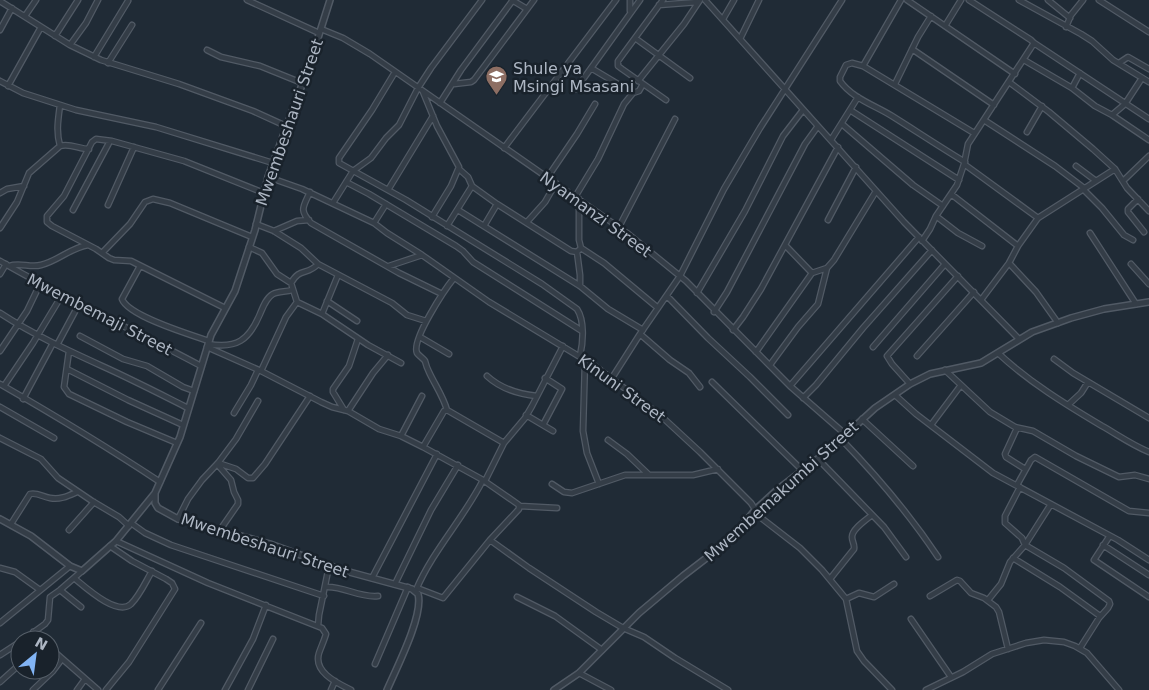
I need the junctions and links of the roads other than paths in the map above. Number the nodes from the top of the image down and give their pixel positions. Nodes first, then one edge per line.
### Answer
1 (36, 0) edge
2 (78, 0) edge
3 (98, 0) edge
4 (247, 0) edge
5 (330, 0) edge
6 (482, 0) edge
7 (512, 0) edge
8 (534, 0) edge
9 (616, 0) edge
10 (630, 0) edge
11 (640, 0) edge
12 (663, 0) edge
13 (705, 0) edge
14 (734, 0) edge
15 (759, 0) edge
16 (842, 0) edge
17 (900, 0) edge
18 (907, 0) edge
19 (961, 0) edge
20 (969, 0) edge
21 (1019, 0) edge
22 (1048, 0) edge
23 (1084, 0) edge
24 (1099, 0) edge
25 (0, 1) edge
26 (128, 1) dead end
27 (699, 1) edge
28 (659, 6) junction
29 (12, 8) junction
30 (527, 9) junction
31 (630, 12) junction
32 (25, 16) junction
33 (931, 16) junction
34 (1070, 18) junction
35 (723, 19) junction
36 (132, 25) dead end
37 (945, 26) junction
38 (41, 27) junction
39 (1066, 27) junction
40 (0, 30) edge
41 (320, 31) junction
42 (1149, 32) edge
43 (55, 36) junction
44 (635, 38) junction
45 (740, 39) junction
46 (1034, 44) junction
47 (70, 45) junction
48 (912, 49) junction
49 (207, 50) dead end
50 (660, 55) junction
51 (94, 57) junction
52 (1024, 60) junction
53 (108, 63) junction
54 (1119, 63) junction
55 (863, 66) junction
56 (591, 68) junction
57 (1149, 69) edge
58 (395, 72) junction
59 (1080, 73) junction
60 (1015, 74) junction
61 (690, 78) dead end
62 (1142, 78) junction
63 (0, 81) edge
64 (638, 81) junction
65 (1009, 82) junction
66 (1149, 82) edge
67 (302, 83) junction
68 (454, 84) junction
69 (643, 84) junction
70 (895, 84) junction
71 (8, 86) junction
72 (418, 88) junction
73 (1072, 88) junction
74 (576, 89) dead end
75 (785, 89) junction
76 (423, 91) junction
77 (633, 93) junction
78 (858, 97) junction
79 (666, 100) dead end
80 (440, 103) junction
81 (595, 104) dead end
82 (1125, 104) junction
83 (60, 105) junction
84 (994, 105) junction
85 (1042, 106) junction
86 (803, 110) junction
87 (850, 110) junction
88 (1112, 115) junction
89 (433, 116) junction
90 (674, 119) dead end
91 (1149, 119) edge
92 (984, 120) junction
93 (842, 124) junction
94 (286, 126) junction
95 (818, 126) junction
96 (1027, 132) dead end
97 (974, 133) junction
98 (831, 140) junction
99 (1149, 140) edge
100 (110, 141) junction
101 (60, 146) junction
102 (134, 147) junction
103 (504, 148) junction
104 (838, 148) junction
105 (89, 149) junction
106 (1149, 156) edge
107 (273, 163) junction
108 (964, 163) junction
109 (1076, 166) dead end
110 (856, 167) junction
111 (459, 169) junction
112 (1115, 169) junction
113 (353, 171) junction
114 (268, 177) junction
115 (547, 178) junction
116 (959, 180) junction
117 (1096, 181) junction
118 (1123, 181) junction
119 (346, 182) junction
120 (556, 183) junction
121 (24, 186) junction
122 (472, 186) junction
123 (1084, 189) junction
124 (388, 190) junction
125 (264, 192) junction
126 (310, 192) junction
127 (876, 192) junction
128 (0, 193) edge
129 (951, 194) junction
130 (577, 198) junction
131 (1138, 199) junction
132 (333, 203) junction
133 (386, 204) junction
134 (497, 204) junction
135 (108, 206) dead end
136 (943, 206) junction
137 (73, 210) dead end
138 (458, 210) junction
139 (1149, 211) edge
140 (936, 216) junction
141 (432, 217) junction
142 (1038, 218) junction
143 (309, 220) junction
144 (828, 220) dead end
145 (527, 222) junction
146 (374, 223) junction
147 (256, 224) junction
148 (447, 226) junction
149 (484, 226) junction
150 (619, 227) junction
151 (0, 228) edge
152 (274, 231) junction
153 (1144, 232) dead end
154 (1090, 233) dead end
155 (252, 237) junction
156 (920, 239) junction
157 (1133, 240) dead end
158 (88, 245) junction
159 (785, 245) junction
160 (982, 246) dead end
161 (1018, 246) junction
162 (249, 247) junction
163 (581, 248) junction
164 (932, 250) junction
165 (576, 252) junction
166 (102, 253) junction
167 (422, 255) junction
168 (0, 261) edge
169 (1009, 262) junction
170 (318, 264) junction
171 (945, 264) junction
172 (1131, 264) dead end
173 (8, 265) junction
174 (140, 266) junction
175 (389, 266) junction
176 (827, 268) junction
177 (812, 273) junction
178 (0, 274) edge
179 (338, 275) junction
180 (680, 276) junction
181 (958, 276) junction
182 (454, 278) junction
183 (291, 283) junction
184 (40, 284) junction
185 (1149, 284) edge
186 (580, 286) junction
187 (292, 290) junction
188 (974, 292) junction
189 (697, 293) junction
190 (442, 294) junction
191 (62, 295) junction
192 (667, 296) junction
193 (981, 300) junction
194 (327, 301) junction
195 (297, 302) junction
196 (1149, 302) edge
197 (79, 304) junction
198 (1136, 304) junction
199 (225, 308) junction
200 (658, 308) junction
201 (714, 312) junction
202 (322, 314) junction
203 (1, 315) edge
204 (358, 321) dead end
205 (426, 321) junction
206 (1058, 323) junction
207 (18, 325) junction
208 (733, 330) junction
209 (582, 331) junction
210 (642, 332) junction
211 (38, 335) junction
212 (80, 336) dead end
213 (420, 337) junction
214 (358, 338) junction
215 (1019, 339) junction
216 (55, 344) junction
217 (208, 344) junction
218 (563, 346) junction
219 (873, 347) dead end
220 (0, 351) edge
221 (69, 351) junction
222 (756, 352) junction
223 (998, 353) junction
224 (449, 354) dead end
225 (388, 355) junction
226 (917, 356) dead end
227 (583, 358) junction
228 (1054, 359) dead end
229 (400, 363) dead end
230 (770, 365) junction
231 (201, 366) junction
232 (68, 369) junction
233 (945, 370) junction
234 (260, 371) junction
235 (487, 376) dead end
236 (545, 378) junction
237 (612, 378) junction
238 (712, 382) dead end
239 (1088, 382) junction
240 (910, 384) junction
241 (2, 385) edge
242 (961, 385) junction
243 (790, 386) junction
244 (700, 387) dead end
245 (194, 391) junction
246 (895, 395) junction
247 (310, 396) junction
248 (422, 396) dead end
249 (536, 396) junction
250 (803, 398) junction
251 (23, 399) junction
252 (258, 402) dead end
253 (1068, 405) junction
254 (0, 407) edge
255 (188, 408) junction
256 (447, 410) junction
257 (346, 411) junction
258 (234, 413) dead end
259 (526, 415) junction
260 (788, 415) dead end
261 (1149, 418) edge
262 (862, 419) junction
263 (183, 424) junction
264 (931, 424) junction
265 (543, 425) junction
266 (1017, 428) junction
267 (553, 431) dead end
268 (401, 436) junction
269 (843, 437) junction
270 (0, 438) edge
271 (54, 438) dead end
272 (608, 440) dead end
273 (177, 443) junction
274 (504, 443) junction
275 (423, 447) junction
276 (1149, 452) edge
277 (437, 454) junction
278 (818, 459) junction
279 (217, 464) junction
280 (458, 465) junction
281 (913, 466) dead end
282 (718, 469) junction
283 (1025, 469) junction
284 (802, 470) junction
285 (648, 474) junction
286 (1149, 479) edge
287 (484, 480) junction
288 (160, 482) junction
289 (552, 484) dead end
290 (599, 484) junction
291 (1018, 486) junction
292 (77, 492) junction
293 (155, 493) junction
294 (94, 502) junction
295 (1050, 504) junction
296 (520, 506) junction
297 (556, 508) dead end
298 (755, 510) junction
299 (1149, 513) edge
300 (872, 515) junction
301 (0, 519) edge
302 (178, 519) junction
303 (11, 524) junction
304 (130, 525) junction
305 (69, 530) dead end
306 (220, 530) junction
307 (1109, 537) junction
308 (490, 540) junction
309 (116, 541) junction
310 (1025, 545) junction
311 (1103, 545) junction
312 (110, 546) junction
313 (906, 557) dead end
314 (938, 557) dead end
315 (1013, 558) junction
316 (1149, 560) edge
317 (70, 566) junction
318 (329, 566) junction
319 (0, 568) edge
320 (82, 571) junction
321 (152, 571) junction
322 (1149, 575) edge
323 (74, 578) junction
324 (372, 578) junction
325 (830, 579) junction
326 (395, 584) junction
327 (894, 584) dead end
328 (326, 587) junction
329 (408, 587) junction
330 (40, 590) junction
331 (60, 590) junction
332 (416, 590) junction
333 (324, 596) junction
334 (378, 596) dead end
335 (930, 596) dead end
336 (517, 597) dead end
337 (1149, 597) edge
338 (846, 599) junction
339 (988, 600) junction
340 (266, 605) junction
341 (81, 607) dead end
342 (1100, 616) junction
343 (911, 618) dead end
344 (1, 622) edge
345 (201, 623) dead end
346 (318, 626) junction
347 (623, 628) junction
348 (36, 630) edge
349 (272, 639) dead end
350 (1080, 648) junction
351 (1008, 649) junction
352 (602, 650) junction
353 (62, 659) joint
354 (375, 664) dead end
355 (10, 673) edge
356 (579, 673) junction
357 (951, 677) junction
358 (85, 679) junction
359 (1110, 680) junction
360 (335, 681) junction
361 (0, 682) edge
362 (33, 690) edge
363 (77, 690) edge
364 (98, 690) edge
365 (106, 690) edge
366 (158, 690) edge
367 (225, 690) edge
368 (248, 690) edge
369 (331, 690) edge
370 (351, 690) edge
371 (387, 690) edge
372 (554, 690) edge
373 (612, 690) edge
374 (728, 690) edge
375 (892, 690) edge
376 (926, 690) edge
377 (1114, 690) edge
378 (1119, 690) edge

1 - 32 street
2 - 43 street
3 - 47 street
4 - 41 street, Nyamanzi Street
5 - 41 street, Mwembeshauri Street
6 - 72 street
7 - 30 street
7 - 68 street
8 - 30 street
9 - 103 street
10 - 31 street
11 - 31 street
12 - 28 street
13 - 35 street
14 - 35 street
15 - 45 street
16 - 75 street
17 - 55 street
18 - 33 street
19 - 37 street
20 - 46 street
21 - 39 street
22 - 34 street
23 - 34 street
24 - 42 street
25 - 29 street
26 - 51 street
27 - 28 street
27 - 50 street
28 - 44 street
29 - 32 street
29 - 40 street
30 - 68 street
31 - 56 street
32 - 38 street
33 - 37 street
33 - 48 street
34 - 39 street
35 - 45 street
36 - 53 street
37 - 60 street
38 - 43 street
38 - 71 street
39 - 54 street
41 - 58 street, Nyamanzi Street
41 - 67 street, Mwembeshauri Street
43 - 47 street
44 - 50 street
44 - 64 street
45 - 75 street
46 - 52 street
46 - 59 street
47 - 51 street
48 - 70 street
48 - 84 street
49 - 67 street
50 - 61 street
50 - 64 street
51 - 53 street
52 - 60 street
52 - 73 street
53 - 94 street
54 - 57 street
54 - 62 street
55 - 70 street
55 - 78 street
56 - 74 street
56 - 77 street
58 - 72 street, Nyamanzi Street
58 - 113 street
59 - 73 street
59 - 82 street
60 - 65 street
62 - 66 street
62 - 82 street
63 - 71 street
64 - 69 street
65 - 84 street
65 - 85 street
67 - 94 street, Mwembeshauri Street
68 - 80 street
69 - 77 street
69 - 79 street
70 - 97 street
71 - 83 street
72 - 76 street, Nyamanzi Street
72 - 113 street
73 - 88 street
75 - 86 street
75 - 180 street
76 - 80 street, Nyamanzi Street
76 - 89 street
77 - 130 street
78 - 87 street
78 - 108 street
80 - 103 street, Nyamanzi Street
81 - 115 street
82 - 88 street
82 - 91 street
83 - 101 street
83 - 107 street
84 - 92 street
85 - 96 street
85 - 112 street
86 - 95 street
86 - 189 street
87 - 93 street
87 - 116 street
88 - 99 street
89 - 111 street
89 - 124 street
90 - 150 street
92 - 97 street
92 - 123 street
93 - 98 street
93 - 136 street
94 - 107 street, Mwembeshauri Street
95 - 98 street
95 - 201 street
97 - 108 street
98 - 104 street
100 - 102 street
100 - 105 street
100 - 137 street
101 - 105 street
101 - 121 street
102 - 125 street
102 - 135 street
103 - 115 street, Nyamanzi Street
104 - 110 street
104 - 159 street
105 - 158 street
106 - 118 street
107 - 114 street, Mwembeshauri Street
108 - 116 street
108 - 142 street
109 - 117 street
110 - 127 street
110 - 144 street
111 - 122 street
111 - 141 street
112 - 117 street
112 - 118 street
113 - 119 street
113 - 124 street
114 - 125 street, Mwembeshauri Street
114 - 126 street, Kinuni Street
115 - 120 street, Nyamanzi Street
116 - 129 street
117 - 123 street
118 - 131 street
119 - 132 street
119 - 133 street
120 - 130 street, Nyamanzi Street
120 - 145 street
121 - 128 street
121 - 151 street
122 - 134 street
122 - 138 street
123 - 142 street
123 - 157 street
124 - 141 street
125 - 147 street, Mwembeshauri Street
126 - 132 street, Kinuni Street
126 - 143 street
127 - 156 street
127 - 176 street
129 - 136 street
129 - 161 street
130 - 150 street, Nyamanzi Street
130 - 163 street
131 - 139 street
131 - 153 street
132 - 146 street, Kinuni Street
133 - 146 street
133 - 209 street
134 - 145 street
134 - 149 street
136 - 140 street
138 - 148 street
138 - 149 street
140 - 156 street
140 - 160 street
141 - 148 street
142 - 161 street
143 - 152 street
143 - 175 street
145 - 165 street
146 - 167 street, Kinuni Street
147 - 152 street
147 - 155 street, Mwembeshauri Street
148 - 209 street
149 - 186 street
150 - 180 street, Nyamanzi Street
152 - 170 street
154 - 198 street
155 - 162 street, Mwembeshauri Street
155 - 166 street
156 - 164 street
156 - 243 street
158 - 166 street
158 - 173 street
159 - 177 street
159 - 208 street
161 - 169 street
162 - 183 street
162 - 199 street, Mwembeshauri Street
163 - 165 street
163 - 200 street
164 - 171 street
164 - 250 street
165 - 186 street
166 - 174 street
167 - 175 street
167 - 182 street, Kinuni Street
168 - 173 street, Mwembemaji Street
169 - 193 street
169 - 206 street
170 - 179 street
170 - 183 street
171 - 181 street
171 - 219 street
172 - 185 street
173 - 178 street
173 - 184 street, Mwembemaji Street
174 - 199 street
174 - 217 street
175 - 190 street
176 - 177 street
176 - 230 street
177 - 222 street
179 - 194 street
179 - 205 street
180 - 189 street, Nyamanzi Street
180 - 192 street
181 - 188 street
181 - 240 street
182 - 190 street
182 - 218 street, Kinuni Street
183 - 187 street
184 - 191 street, Mwembemaji Street
184 - 207 street
186 - 210 street
187 - 195 street
187 - 217 street
188 - 193 street
188 - 226 street
189 - 201 street, Nyamanzi Street
190 - 205 street
191 - 197 street, Mwembemaji Street
191 - 211 street
192 - 200 street
192 - 260 street
193 - 215 street
194 - 202 street
194 - 204 street
195 - 202 street
195 - 234 street
196 - 198 street, Mwembemakumbi Street
197 - 216 street
197 - 231 street, Mwembemaji Street
198 - 206 street, Mwembemakumbi Street
199 - 217 street, Mwembeshauri Street
200 - 210 street
201 - 208 street, Nyamanzi Street
202 - 214 street
203 - 207 street
205 - 213 street
206 - 215 street, Mwembemakumbi Street
207 - 211 street
207 - 220 street
208 - 222 street, Nyamanzi Street
209 - 227 street
210 - 237 street
210 - 244 street
211 - 216 street
211 - 241 street
212 - 245 street
213 - 224 street
213 - 256 street
214 - 225 street
214 - 257 street
215 - 223 street, Mwembemakumbi Street
216 - 221 street
216 - 251 street
217 - 231 street, Mwembeshauri Street
217 - 234 street
218 - 227 street, Kinuni Street
218 - 236 street
221 - 232 street
221 - 255 street
222 - 230 street, Nyamanzi Street
223 - 233 street, Mwembemakumbi Street
223 - 253 street
225 - 229 street
225 - 257 street
227 - 237 street, Kinuni Street
227 - 290 street
228 - 239 street
230 - 243 street, Nyamanzi Street
231 - 245 street, Mwembeshauri Street
232 - 263 street
232 - 273 street
233 - 240 street, Mwembemakumbi Street
233 - 242 street
234 - 247 street
234 - 258 street
235 - 249 street
236 - 249 street
236 - 265 street
237 - 282 street, Kinuni Street
238 - 284 street
239 - 253 street
239 - 261 street
240 - 246 street, Mwembemakumbi Street
241 - 251 street
242 - 264 street
242 - 266 street
243 - 250 street, Nyamanzi Street
245 - 255 street, Mwembeshauri Street
246 - 262 street, Mwembemakumbi Street
246 - 264 street
247 - 257 street
247 - 279 street
248 - 268 street
249 - 259 street
250 - 269 street, Nyamanzi Street
251 - 288 street
252 - 279 street
253 - 276 street
254 - 271 street
255 - 263 street, Mwembeshauri Street
256 - 274 street
256 - 275 street
257 - 268 street
259 - 265 street
259 - 274 street
262 - 269 street, Mwembemakumbi Street
262 - 281 street
263 - 273 street, Mwembeshauri Street
264 - 291 street
265 - 267 street
266 - 283 street
266 - 286 street
268 - 275 street
269 - 278 street, Mwembemakumbi Street
269 - 314 street, Nyamanzi Street
270 - 292 street
272 - 285 street
273 - 288 street, Mwembeshauri Street
274 - 287 street
275 - 277 street
277 - 280 street
277 - 324 street
278 - 284 street, Mwembemakumbi Street
278 - 300 street
279 - 302 street
279 - 306 street
280 - 287 street
280 - 326 street
282 - 285 street
282 - 298 street, Kinuni Street
283 - 291 street
283 - 299 street
284 - 298 street, Mwembemakumbi Street
285 - 290 street
287 - 296 street
287 - 332 street
288 - 293 street, Mwembeshauri Street
289 - 290 street
291 - 295 street
291 - 310 street
292 - 294 street
292 - 303 street
293 - 302 street, Mwembeshauri Street
293 - 304 street
294 - 304 street
294 - 305 street
295 - 307 street
295 - 310 street
296 - 297 street
296 - 308 street
298 - 325 street, Kinuni Street
298 - 347 street, Mwembemakumbi Street
300 - 313 street
300 - 325 street
301 - 303 street
302 - 306 street, Mwembeshauri Street
303 - 317 street
304 - 309 street
304 - 333 street
306 - 318 street, Mwembeshauri Street
307 - 311 street
307 - 316 street
308 - 332 street
308 - 347 street
309 - 312 street
309 - 340 street
310 - 315 street
310 - 342 street
311 - 322 street
311 - 337 street
312 - 320 street
312 - 321 street
315 - 339 street
315 - 342 street
317 - 320 street
317 - 330 street
318 - 324 street, Mwembeshauri Street
318 - 328 street
319 - 330 street
320 - 323 street
321 - 323 street
321 - 365 street
323 - 331 street
324 - 326 street, Mwembeshauri Street
325 - 338 street, Kinuni Street
326 - 329 street, Mwembeshauri Street
327 - 338 street
328 - 333 street
328 - 334 street
329 - 332 street, Mwembeshauri Street
329 - 354 street
330 - 344 street
331 - 341 street
331 - 348 street
332 - 371 street
333 - 346 street
335 - 339 street
336 - 352 street
338 - 375 street, Kinuni Street
339 - 351 street
340 - 346 street
340 - 367 street
342 - 350 street
343 - 357 street
345 - 366 street
346 - 360 street
347 - 352 street, Mwembemakumbi Street
347 - 374 street
349 - 368 street
350 - 351 street
350 - 359 street
351 - 357 street
352 - 356 street, Mwembemakumbi Street
353 - 358 street
353 - 362 street
355 - 361 street
356 - 372 street, Mwembemakumbi Street
356 - 373 street
357 - 376 street
358 - 363 street
358 - 364 street
359 - 377 street
359 - 378 street
360 - 369 street
360 - 370 street

